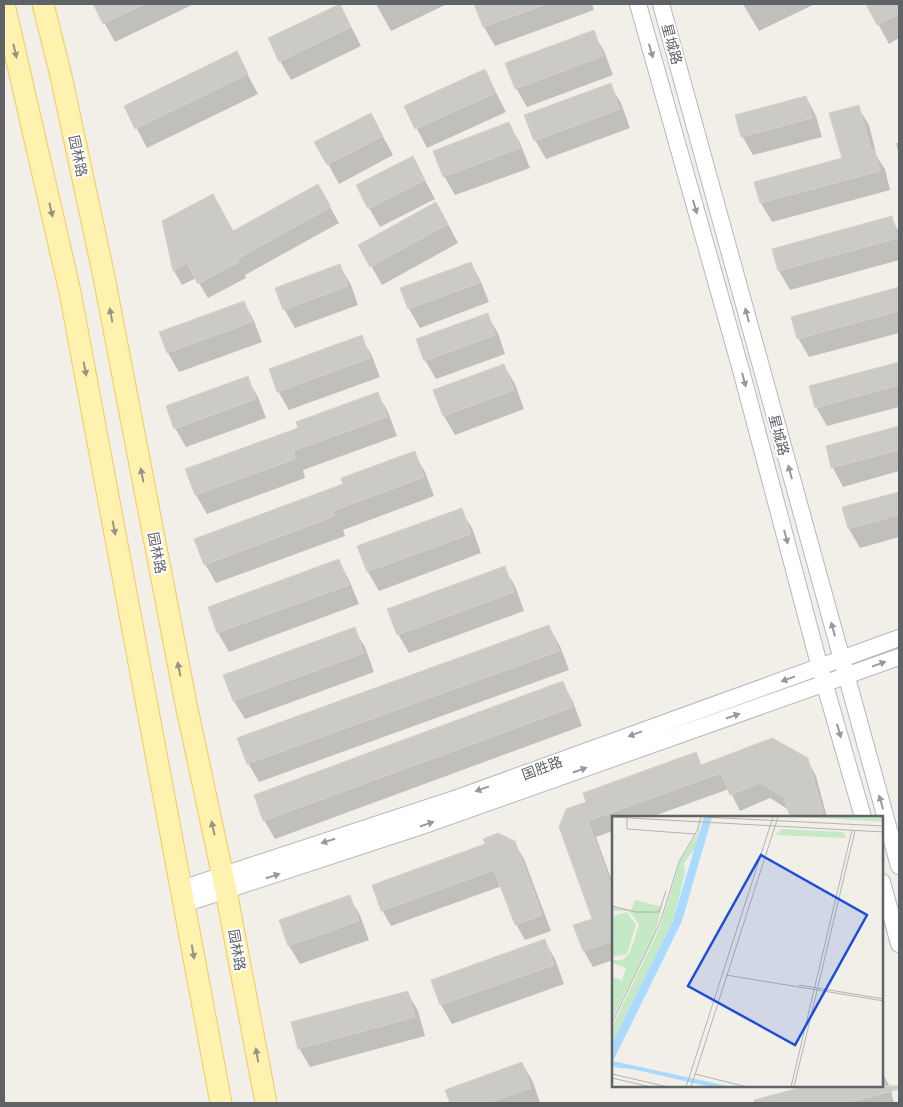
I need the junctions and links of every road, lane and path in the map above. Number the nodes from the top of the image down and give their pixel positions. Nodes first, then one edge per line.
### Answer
1 (4, 4) edge
2 (43, 4) edge
3 (638, 4) edge
4 (661, 4) edge
5 (899, 638) edge
6 (899, 656) edge
7 (841, 660) junction
8 (820, 668) junction
9 (846, 676) junction
10 (826, 684) junction
11 (863, 816) edge
12 (899, 866) edge
13 (225, 883) junction
14 (883, 886) edge
15 (183, 896) junction
16 (899, 944) edge
17 (221, 1103) edge
18 (266, 1103) edge

1 -> 15 main road
13 -> 2 main road, 园林路
3 -> 8 street, 星城路
7 -> 4 street, 星城路
5 - 7 street, 国胜路
9 -> 6 street, 国胜路
7 - 8 street, 国胜路
7 - 9 street, 星城路
8 - 10 street, 星城路
8 -> 13 street, 国胜路
9 - 10 street, 国胜路
12 -> 9 street, 星城路
10 -> 11 street, 星城路
13 -> 10 street, 国胜路
13 - 15 street, 国胜路
18 -> 13 main road, 园林路
14 - 16 street
15 -> 17 main road

